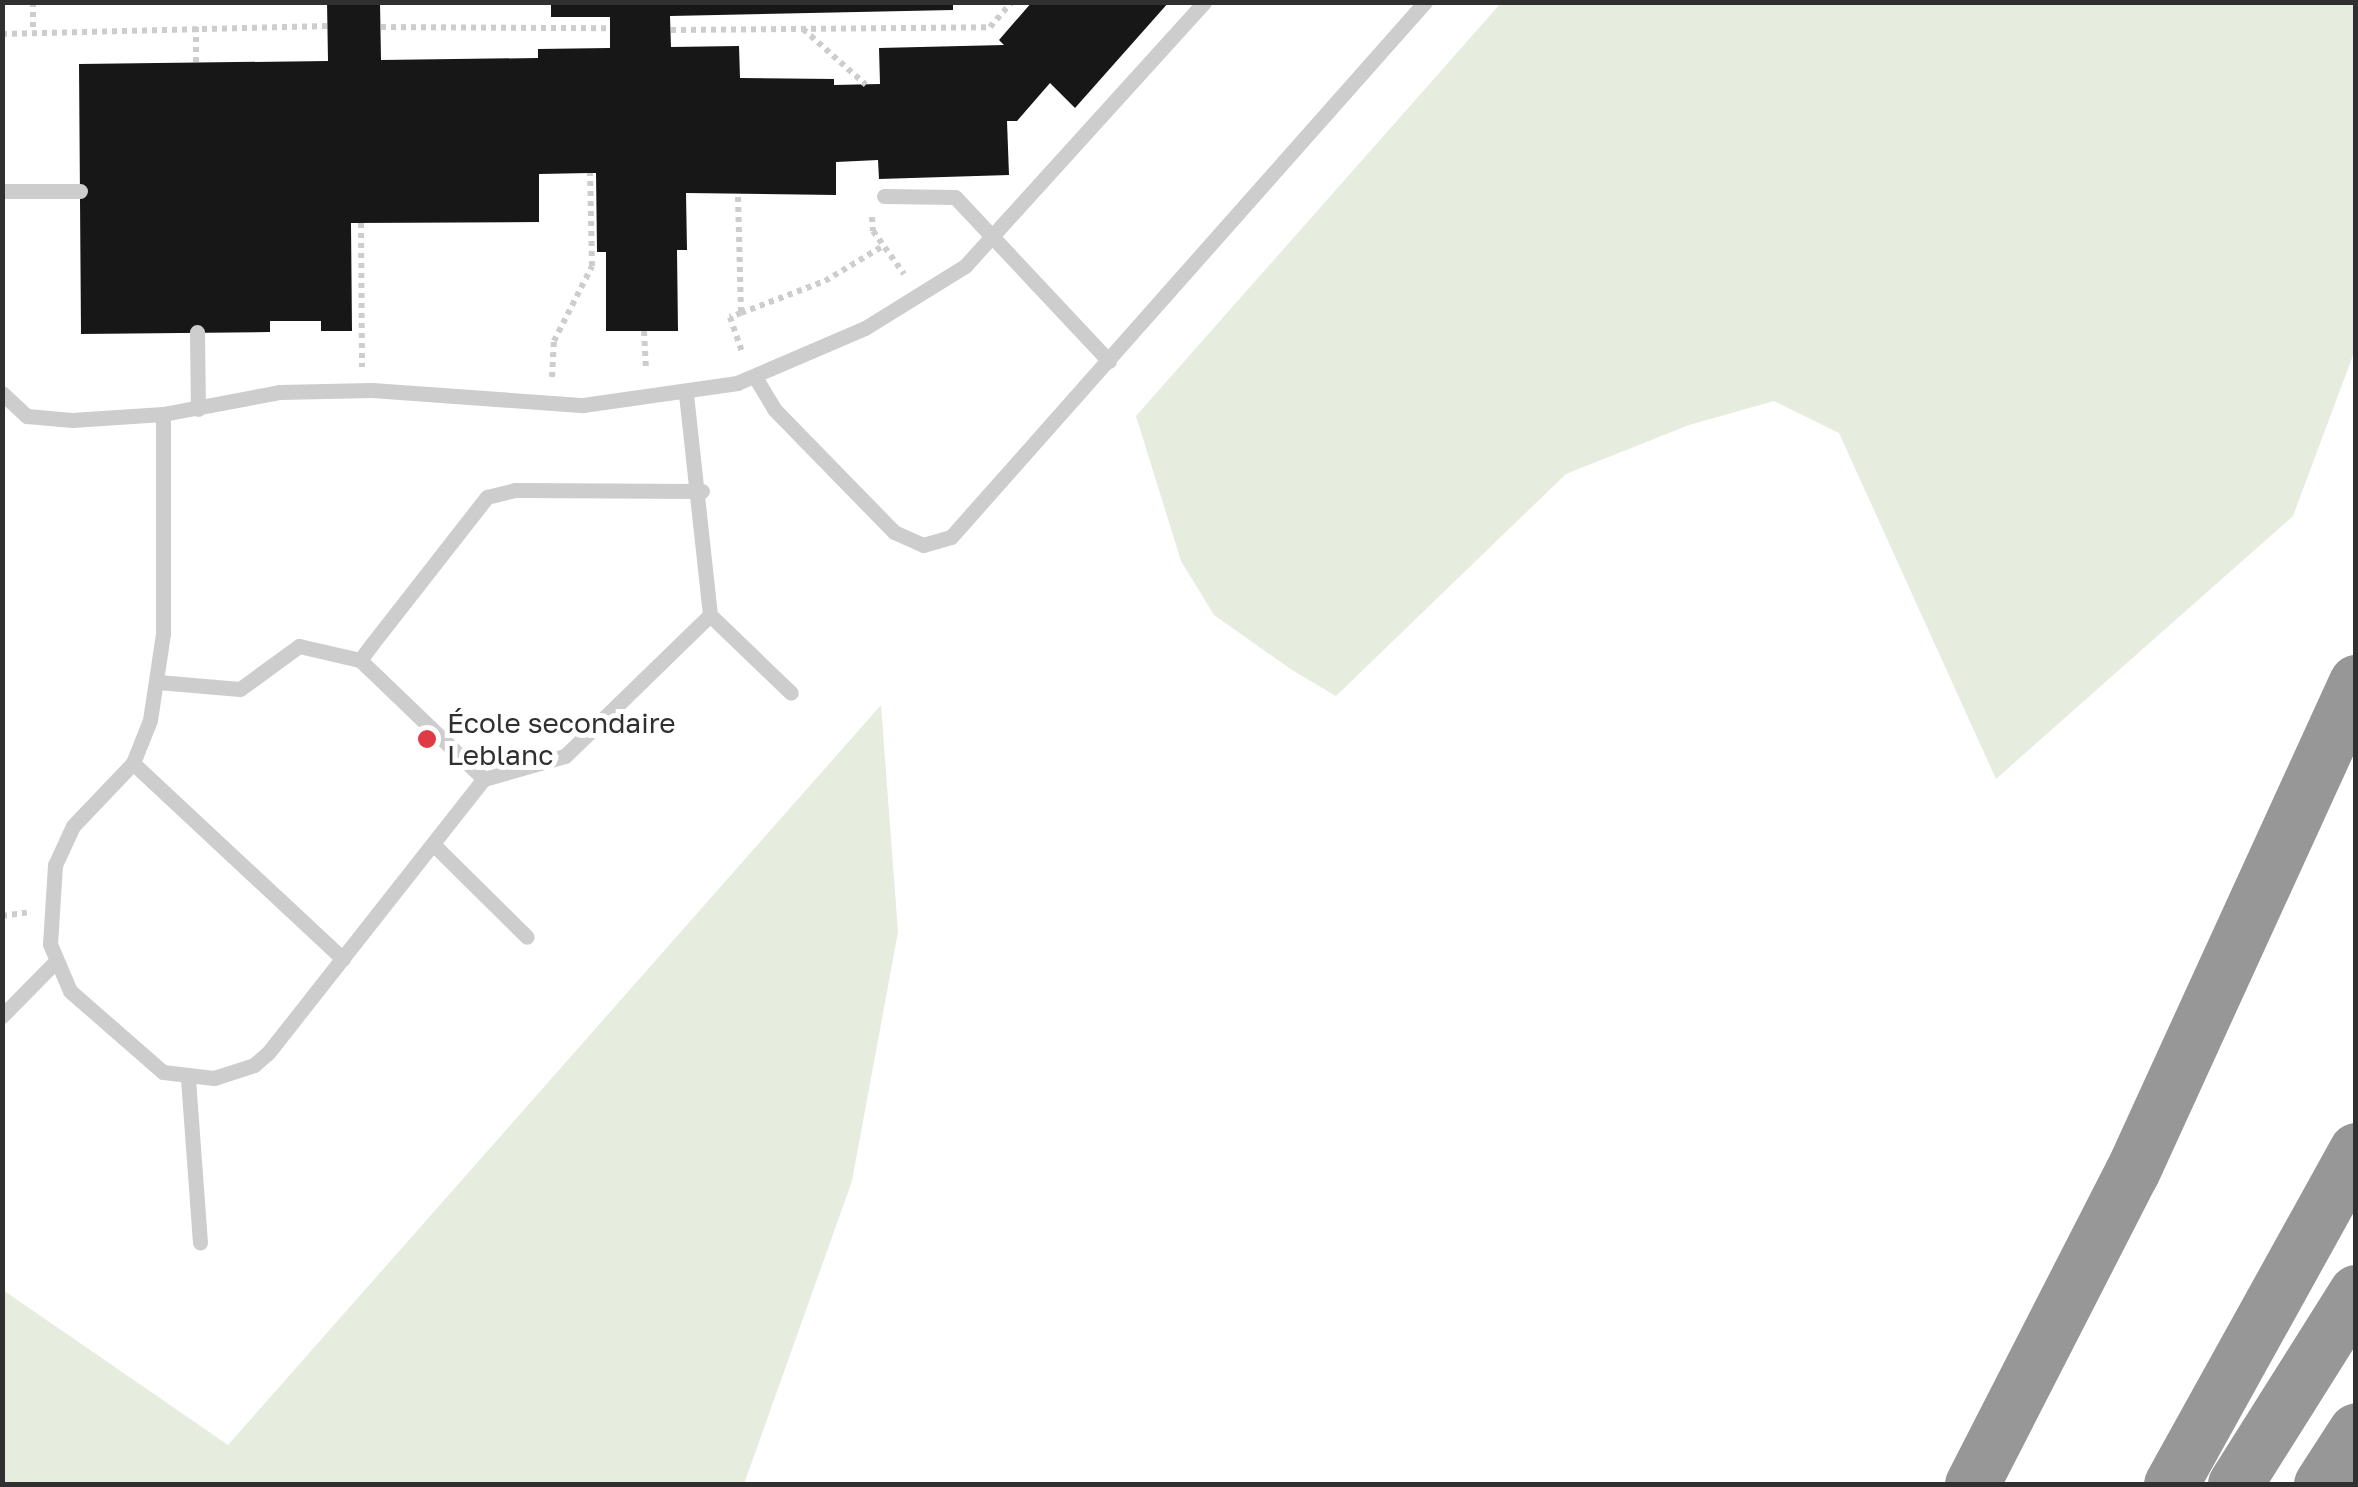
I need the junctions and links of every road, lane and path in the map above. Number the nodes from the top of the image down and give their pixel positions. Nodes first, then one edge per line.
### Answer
1 (33, 2) edge
2 (1003, 2) edge
3 (1012, 2) edge
4 (1204, 2) edge
5 (1424, 2) edge
6 (1004, 12) junction
7 (328, 26) dead end
8 (196, 27) junction
9 (380, 27) dead end
10 (610, 28) dead end
11 (802, 28) junction
12 (34, 29) junction
13 (671, 30) dead end
14 (2, 34) edge
15 (196, 62) dead end
16 (866, 85) dead end
17 (590, 173) dead end
18 (2, 191) edge
19 (80, 191) dead end
20 (884, 196) dead end
21 (738, 197) dead end
22 (361, 223) dead end
23 (991, 241) junction
24 (883, 246) dead end
25 (741, 313) junction
26 (362, 330) dead end
27 (644, 331) dead end
28 (197, 332) dead end
29 (726, 360) dead end
30 (1109, 361) junction
31 (660, 373) dead end
32 (567, 378) dead end
33 (755, 378) junction
34 (2, 393) edge
35 (686, 394) junction
36 (198, 409) junction
37 (163, 414) junction
38 (702, 491) junction
39 (710, 615) junction
40 (360, 660) junction
41 (158, 682) junction
42 (2356, 682) edge
43 (791, 694) dead end
44 (133, 763) junction
45 (484, 779) junction
46 (435, 846) junction
47 (527, 937) dead end
48 (342, 959) junction
49 (54, 963) junction
50 (2, 1016) edge
51 (188, 1079) junction
52 (2356, 1150) edge
53 (200, 1243) dead end
54 (2356, 1292) edge
55 (2356, 1430) edge
56 (1972, 1484) edge
57 (2171, 1484) edge
58 (2235, 1484) edge
59 (2321, 1484) edge

1 - 12 path
2 - 6 path
3 - 6 path
4 - 23 lane
5 - 30 lane
6 - 11 path
7 - 8 path
8 - 12 path
8 - 15 path
9 - 10 path
11 - 13 path
11 - 16 path
12 - 14 path
17 - 32 path
18 - 19 lane
20 - 23 lane
21 - 25 path
22 - 26 path
23 - 30 lane
23 - 33 lane
24 - 25 path
25 - 29 path
27 - 31 path
28 - 36 lane
30 - 33 lane
33 - 35 lane
34 - 37 lane
35 - 36 lane
35 - 38 lane
36 - 37 lane
37 - 41 lane
38 - 39 lane
38 - 40 lane
39 - 43 lane
39 - 45 lane
40 - 41 lane
40 - 45 lane
41 - 44 lane
42 - 56 highway
44 - 48 lane
44 - 49 lane
45 - 46 lane
46 - 47 lane
46 - 48 lane
48 - 51 lane
49 - 50 lane
49 - 51 lane
51 - 53 lane
52 - 57 highway
54 - 58 highway
55 - 59 highway

